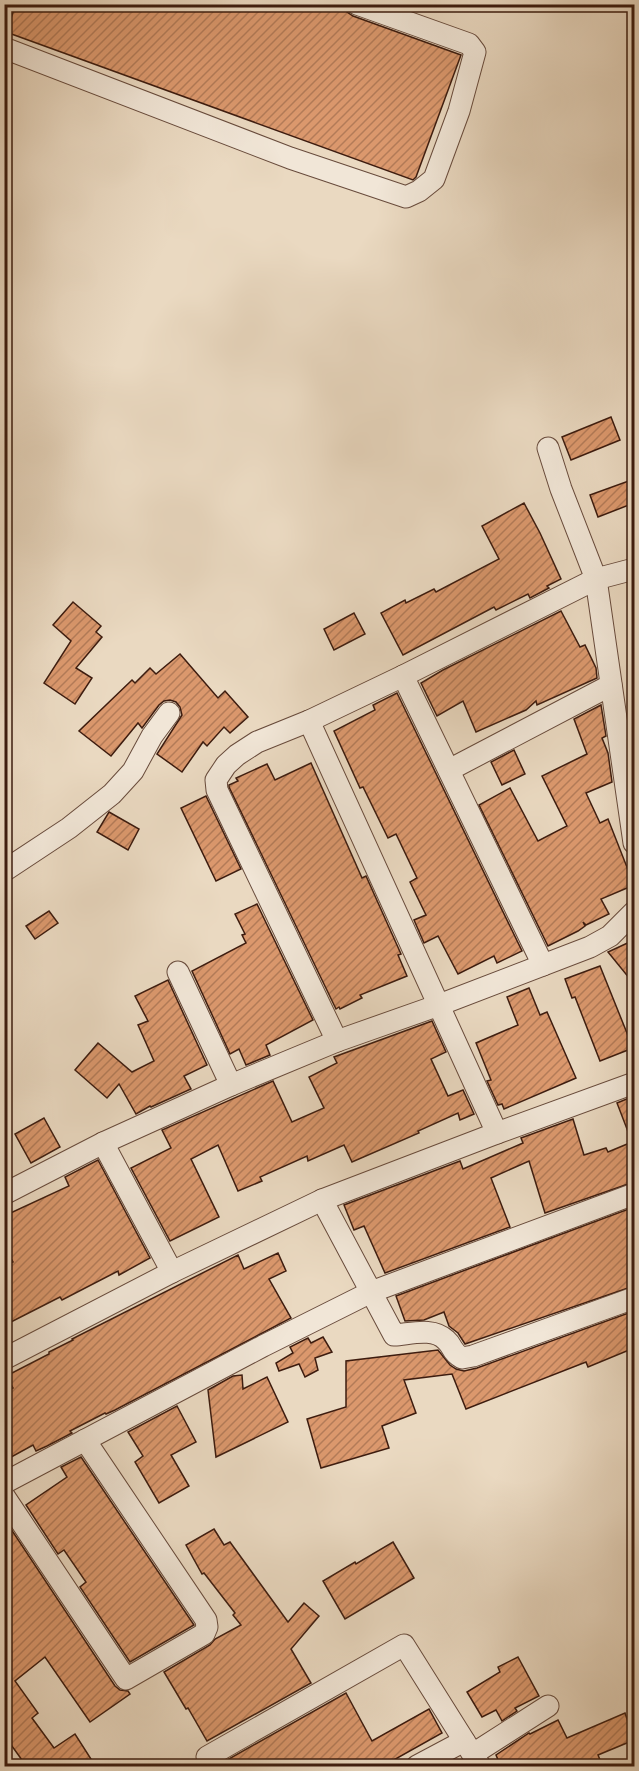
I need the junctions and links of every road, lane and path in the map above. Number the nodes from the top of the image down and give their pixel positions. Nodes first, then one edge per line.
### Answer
1 (357, 4) edge
2 (4, 48) edge
3 (548, 448) dead end
4 (634, 569) edge
5 (596, 579) junction
6 (404, 676) junction
7 (611, 685) junction
8 (169, 713) dead end
9 (309, 721) junction
10 (449, 770) junction
11 (634, 843) edge
12 (4, 871) edge
13 (634, 912) edge
14 (543, 965) junction
15 (178, 972) dead end
16 (439, 1005) junction
17 (337, 1041) junction
18 (634, 1083) edge
19 (231, 1085) junction
20 (497, 1133) junction
21 (103, 1143) junction
22 (4, 1194) edge
23 (634, 1194) edge
24 (322, 1200) junction
25 (171, 1272) junction
26 (371, 1292) junction
27 (634, 1298) edge
28 (4, 1359) edge
29 (85, 1440) junction
30 (4, 1483) edge
31 (4, 1496) edge
32 (548, 1706) dead end
33 (472, 1754) edge
34 (214, 1767) edge
35 (417, 1767) edge

1 - 2 street
3 - 5 street
4 - 5 street
5 - 6 street
5 - 7 street
6 - 9 street
6 - 10 street
7 - 10 street
7 - 11 street
8 - 12 street
9 - 16 street
9 - 17 street
10 - 14 street
13 - 14 street
14 - 16 street
15 - 19 street
16 - 17 street
16 - 20 street
17 - 19 street
18 - 20 street
19 - 21 street
20 - 24 street
21 - 22 street
21 - 25 street
23 - 26 street
24 - 25 street
24 - 26 street
25 - 28 street
26 - 27 street
26 - 29 street
29 - 30 street
29 - 31 street
32 - 33 street
33 - 34 street
33 - 35 street

